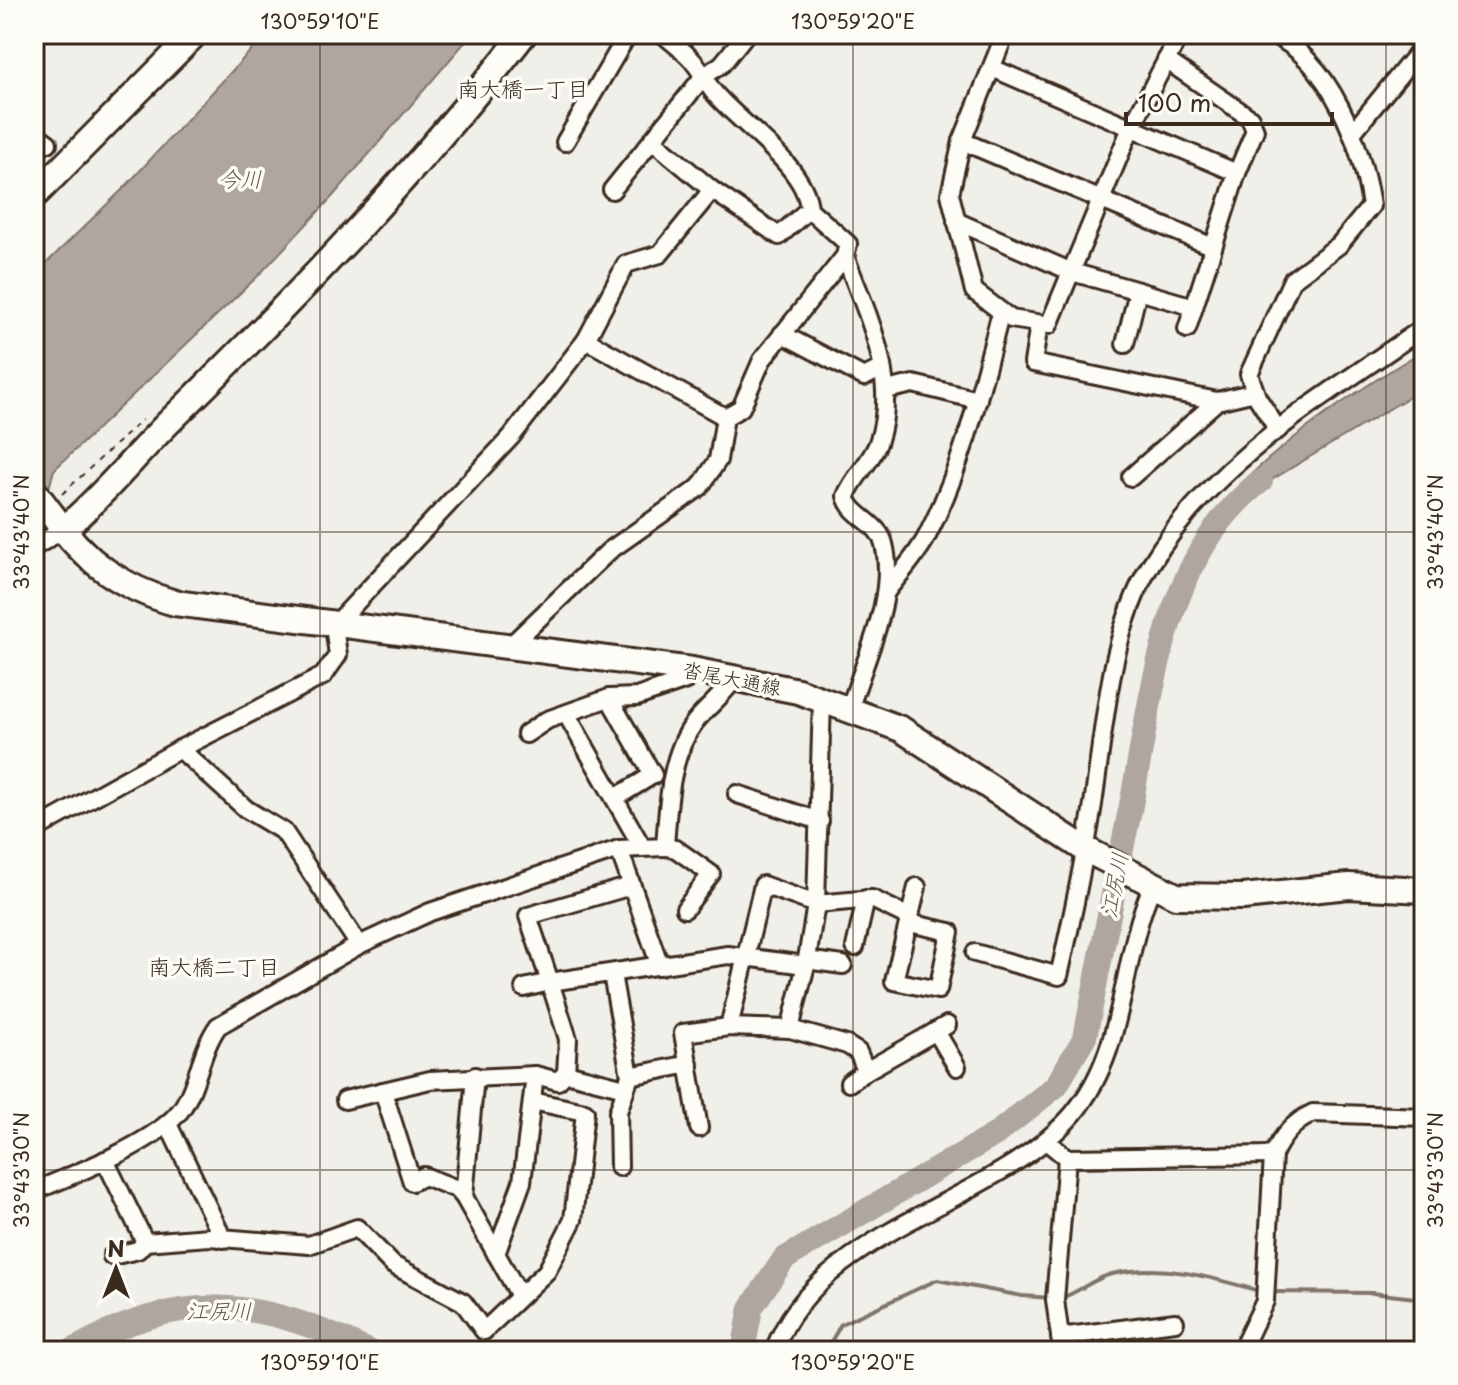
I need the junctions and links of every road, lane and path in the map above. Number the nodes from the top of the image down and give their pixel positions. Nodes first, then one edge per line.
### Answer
1 (195, 34) edge
2 (524, 34) edge
3 (628, 34) edge
4 (663, 34) edge
5 (746, 34) edge
6 (1005, 34) edge
7 (1180, 34) edge
8 (1271, 34) edge
9 (1424, 45) edge
10 (1166, 60) junction
11 (992, 68) junction
12 (703, 77) junction
13 (1130, 130) junction
14 (1352, 133) junction
15 (652, 140) junction
16 (962, 141) junction
17 (565, 142) dead end
18 (1237, 173) junction
19 (612, 190) dead end
20 (712, 190) junction
21 (34, 196) edge
22 (1101, 202) junction
23 (809, 209) junction
24 (956, 221) junction
25 (1213, 247) junction
26 (845, 256) junction
27 (1072, 272) junction
28 (1138, 291) junction
29 (1194, 307) junction
30 (1001, 312) junction
31 (1039, 324) junction
32 (1424, 327) edge
33 (1187, 329) dead end
34 (782, 334) junction
35 (586, 340) junction
36 (1125, 344) dead end
37 (882, 368) junction
38 (886, 390) junction
39 (1255, 392) junction
40 (978, 400) junction
41 (1217, 401) junction
42 (149, 414) dead end
43 (725, 417) junction
44 (1278, 430) junction
45 (1131, 477) dead end
46 (34, 491) edge
47 (58, 515) junction
48 (34, 547) edge
49 (886, 592) junction
50 (334, 626) junction
51 (508, 648) junction
52 (692, 670) junction
53 (736, 676) junction
54 (609, 698) junction
55 (822, 699) junction
56 (850, 708) junction
57 (567, 715) junction
58 (526, 734) dead end
59 (180, 749) junction
60 (737, 794) dead end
61 (615, 798) junction
62 (820, 821) junction
63 (34, 830) edge
64 (642, 847) junction
65 (665, 847) junction
66 (1083, 848) junction
67 (619, 849) junction
68 (631, 886) junction
69 (917, 887) dead end
70 (1152, 887) junction
71 (1424, 890) edge
72 (866, 899) junction
73 (816, 904) junction
74 (685, 909) dead end
75 (909, 920) junction
76 (359, 945) junction
77 (855, 947) dead end
78 (975, 953) dead end
79 (747, 955) junction
80 (806, 962) junction
81 (843, 965) dead end
82 (660, 966) junction
83 (612, 974) junction
84 (550, 982) junction
85 (524, 988) dead end
86 (729, 1027) junction
87 (790, 1029) junction
88 (689, 1064) junction
89 (957, 1067) dead end
90 (866, 1071) junction
91 (566, 1073) junction
92 (535, 1075) junction
93 (475, 1076) junction
94 (627, 1082) junction
95 (849, 1083) dead end
96 (383, 1091) junction
97 (345, 1100) dead end
98 (532, 1101) junction
99 (1424, 1117) edge
100 (168, 1124) junction
101 (699, 1128) dead end
102 (1046, 1141) junction
103 (1273, 1155) junction
104 (1067, 1158) junction
105 (105, 1160) junction
106 (619, 1167) dead end
107 (34, 1191) edge
108 (464, 1197) junction
109 (223, 1239) junction
110 (145, 1242) junction
111 (496, 1254) junction
112 (112, 1256) dead end
113 (520, 1296) junction
114 (1175, 1322) dead end
115 (1061, 1344) edge
116 (774, 1351) edge
117 (1241, 1351) edge

1 - 21 main road
2 - 47 main road
3 - 17 street
4 - 12 street
5 - 12 street
6 - 11 street
7 - 10 street
8 - 14 street
9 - 14 street
10 - 13 street
10 - 18 street
11 - 13 street
11 - 16 street
12 - 15 street
12 - 23 street
13 - 18 street
13 - 22 street
14 - 39 street
15 - 19 street
15 - 20 street
16 - 22 street
16 - 24 street
18 - 25 street
20 - 23 street
20 - 35 street
22 - 25 street
22 - 27 street
23 - 26 street
24 - 27 street
24 - 30 street
25 - 29 street
26 - 34 street
26 - 37 street
27 - 28 street
27 - 31 street
28 - 29 street
28 - 36 street
29 - 33 street
30 - 31 street
30 - 40 street
31 - 41 street
32 - 44 street
34 - 37 street
34 - 43 street
35 - 43 street
35 - 50 street
37 - 38 street
38 - 40 street
38 - 49 street
39 - 41 street
39 - 44 street
40 - 49 street
41 - 45 street
42 - 47 path
43 - 51 street
44 - 66 street
46 - 47 main road, 沓尾大通線, bridge
47 - 48 street
47 - 50 main road, 沓尾大通線
49 - 56 street
50 - 51 main road, 沓尾大通線
50 - 59 street
51 - 52 main road, 沓尾大通線
52 - 53 main road, 沓尾大通線
52 - 54 street
53 - 55 main road, 沓尾大通線
53 - 65 street
54 - 57 street
54 - 61 street
55 - 56 main road, 沓尾大通線
55 - 62 street
56 - 66 main road, 沓尾大通線
57 - 58 street
57 - 61 street
59 - 63 street
59 - 76 street
60 - 62 street
61 - 64 street
62 - 73 street
64 - 65 street
64 - 67 street
65 - 74 street
66 - 70 main road, 沓尾大通線
66 - 78 street
67 - 68 street
67 - 76 street
68 - 82 street
68 - 84 street
69 - 75 street
70 - 71 main road, 沓尾大通線
70 - 102 street
72 - 73 street
72 - 75 street
72 - 77 street
73 - 79 street
73 - 80 street
75 - 75 street
76 - 100 street
79 - 80 street
79 - 82 street
79 - 86 street
80 - 81 street
80 - 87 street
82 - 83 street
83 - 84 street
83 - 94 street
84 - 85 street
84 - 91 street
86 - 87 street
86 - 88 street
87 - 90 street
88 - 94 street
88 - 101 street
89 - 90 street
90 - 95 street
91 - 92 street
91 - 94 street
92 - 93 street
92 - 98 street
93 - 96 street
93 - 108 street
94 - 106 street
96 - 97 street
96 - 108 street
98 - 111 street
98 - 113 street
99 - 103 street
100 - 105 street
100 - 109 street
102 - 104 street
102 - 116 street
103 - 104 street
103 - 117 street
104 - 115 street
105 - 107 street
105 - 110 street
108 - 111 street
109 - 110 street
109 - 113 street
110 - 112 street
111 - 113 street
114 - 115 street

